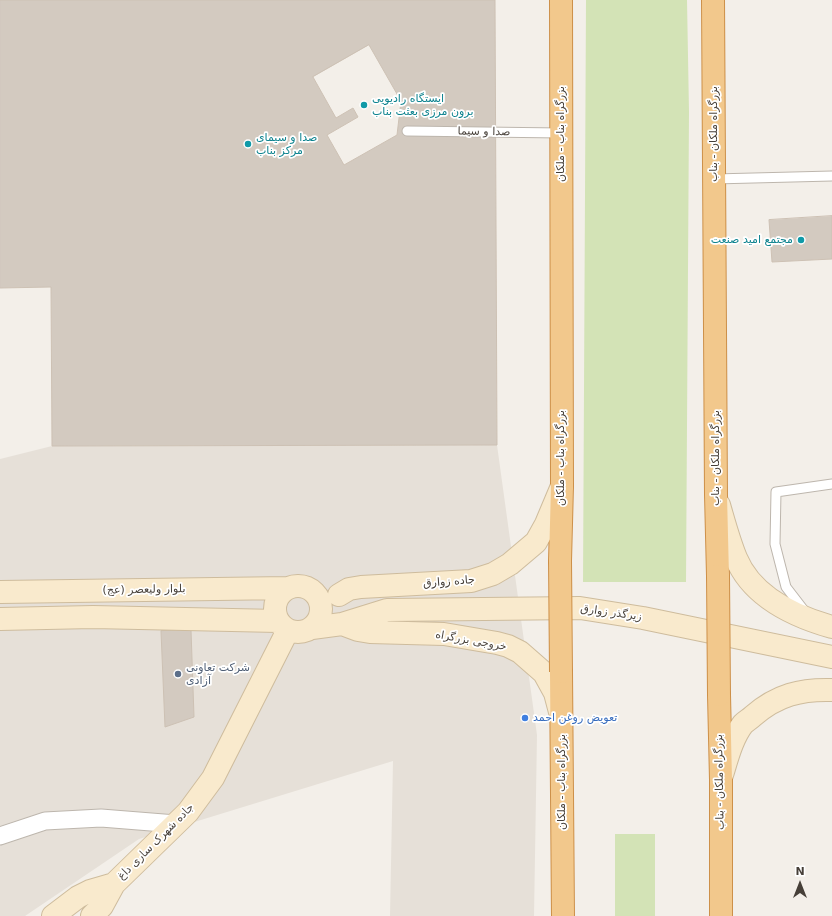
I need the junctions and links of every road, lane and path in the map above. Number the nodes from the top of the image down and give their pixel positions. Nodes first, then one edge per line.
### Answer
1 (561, 0) edge
2 (713, 0) edge
3 (407, 131) dead end
4 (561, 133) junction
5 (832, 176) edge
6 (714, 179) junction
7 (832, 484) edge
8 (562, 486) junction
9 (716, 495) junction
10 (288, 588) junction
11 (0, 592) edge
12 (316, 594) junction
13 (339, 595) junction
14 (387, 610) junction
15 (0, 619) edge
16 (342, 624) junction
17 (283, 625) junction
18 (822, 625) edge
19 (312, 628) junction
20 (832, 657) edge
21 (832, 690) edge
22 (562, 718) junction
23 (721, 780) junction
24 (176, 824) junction
25 (0, 836) edge
26 (114, 884) junction
27 (53, 916) edge
28 (92, 916) edge
29 (563, 916) edge
30 (721, 916) edge

1 - 4 highway, بزرگراه بناب - ملکان
2 - 6 highway, بزرگراه ملکان - بناب
3 - 4 lane, صدا و سیما
4 - 8 highway, بزرگراه بناب - ملکان
5 - 6 lane
6 - 9 highway, بزرگراه ملکان - بناب
7 - 18 lane
8 - 13 main road, جاده زوارق
8 - 22 highway, بزرگراه بناب - ملکان, bridge
9 - 18 main road
9 - 23 highway, بزرگراه ملکان - بناب, bridge
10 - 11 main road, بلوار ولیعصر (عج)
10 - 12 main road
10 - 17 main road
12 - 13 main road
12 - 19 main road
13 - 14 main road
14 - 16 main road
14 - 20 main road, زیرگذر زوارق
15 - 17 main road
16 - 19 main road
16 - 22 main road, خروجی بزرگراه
17 - 19 main road
17 - 24 main road, جاده شهرک ساری داغ
21 - 23 main road
22 - 29 highway, بزرگراه بناب - ملکان
23 - 30 highway, بزرگراه ملکان - بناب
24 - 25 street
24 - 26 main road, جاده شهرک ساری داغ
26 - 27 main road, جاده شهرک ساری داغ
26 - 28 main road, جاده شهرک ساری داغ

